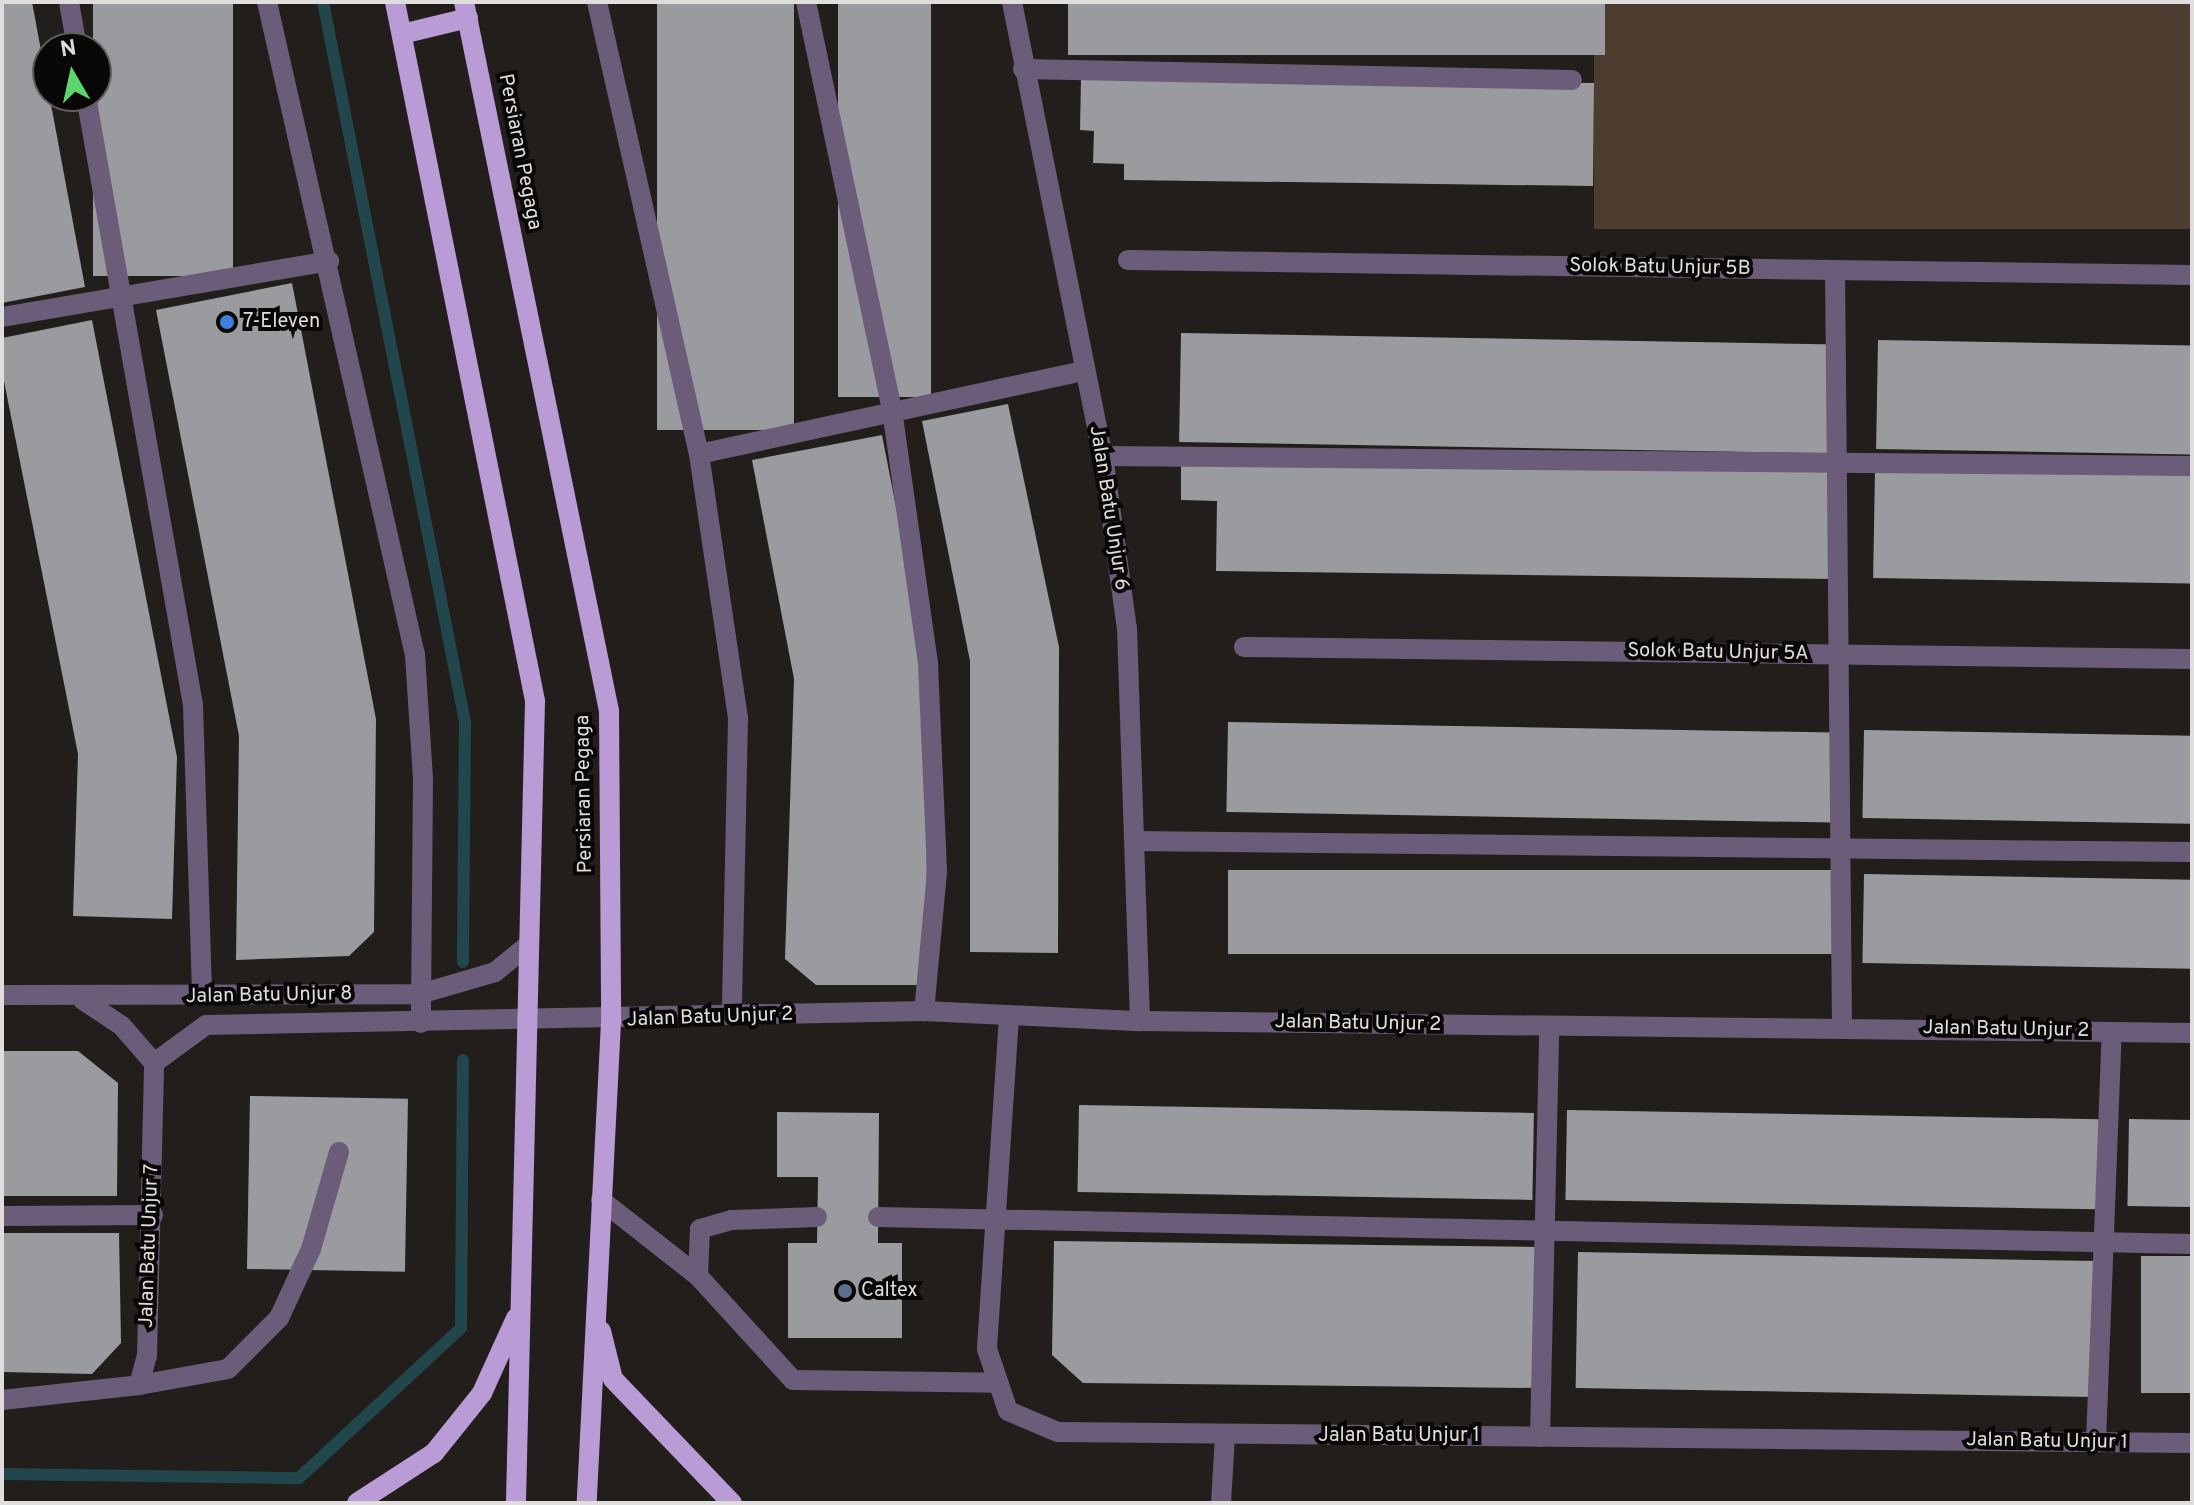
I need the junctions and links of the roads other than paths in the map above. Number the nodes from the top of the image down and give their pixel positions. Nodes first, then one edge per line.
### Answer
1 (69, 2) edge
2 (267, 2) edge
3 (395, 2) edge
4 (597, 2) edge
5 (806, 2) edge
6 (1012, 2) edge
7 (466, 10) edge
8 (74, 32) edge
9 (402, 34) junction
10 (1023, 69) junction
11 (1572, 80) dead end
12 (89, 112) edge
13 (1128, 260) dead end
14 (329, 261) junction
15 (1835, 270) junction
16 (2192, 275) edge
17 (118, 298) junction
18 (2, 317) edge
19 (1083, 371) junction
20 (892, 410) junction
21 (699, 454) junction
22 (1103, 456) junction
23 (1837, 463) junction
24 (2192, 466) edge
25 (1244, 647) dead end
26 (1839, 654) junction
27 (2192, 659) edge
28 (1134, 841) junction
29 (1841, 847) junction
30 (2192, 852) edge
31 (525, 948) junction
32 (420, 994) junction
33 (2, 995) edge
34 (202, 996) junction
35 (83, 1000) junction
36 (924, 1011) junction
37 (732, 1015) junction
38 (1009, 1017) junction
39 (1140, 1021) junction
40 (611, 1022) junction
41 (421, 1023) junction
42 (524, 1023) junction
43 (1549, 1026) junction
44 (1842, 1029) junction
45 (2112, 1032) junction
46 (2192, 1033) edge
47 (154, 1063) junction
48 (339, 1152) dead end
49 (601, 1200) junction
50 (153, 1215) junction
51 (2, 1216) edge
52 (817, 1217) dead end
53 (878, 1217) dead end
54 (991, 1222) junction
55 (1545, 1235) junction
56 (2104, 1242) junction
57 (2192, 1244) edge
58 (698, 1276) junction
59 (521, 1307) junction
60 (596, 1308) junction
61 (998, 1383) junction
62 (139, 1385) junction
63 (2, 1400) edge
64 (1225, 1435) junction
65 (1540, 1437) junction
66 (2096, 1442) junction
67 (2192, 1443) edge
68 (357, 1503) edge
69 (516, 1503) edge
70 (587, 1503) edge
71 (732, 1503) edge
72 (1221, 1503) edge

1 - 8 street
2 - 14 street
3 - 9 main road
4 - 21 street
5 - 20 street
6 - 10 street, Jalan Batu Unjur 6
7 - 9 main road
7 - 40 main road, Persiaran Pegaga
9 - 31 main road
10 - 11 street
10 - 19 street, Jalan Batu Unjur 6
12 - 17 street
13 - 15 street, Solok Batu Unjur 5B
14 - 17 street
14 - 32 street
15 - 16 street, Solok Batu Unjur 5B
15 - 23 street
17 - 18 street
17 - 34 street
19 - 20 street
19 - 22 street, Jalan Batu Unjur 6
20 - 21 street
20 - 36 street
21 - 37 street
22 - 23 street
22 - 28 street, Jalan Batu Unjur 6
23 - 24 street
23 - 26 street
25 - 26 street, Solok Batu Unjur 5A
26 - 27 street, Solok Batu Unjur 5A
26 - 29 street
28 - 29 street
28 - 39 street, Jalan Batu Unjur 6
29 - 30 street
29 - 44 street
31 - 32 street, Jalan Batu Unjur 8
31 - 42 main road
32 - 34 street, Jalan Batu Unjur 8
32 - 41 street
33 - 35 street, Jalan Batu Unjur 8
34 - 35 street, Jalan Batu Unjur 8
35 - 47 street
36 - 37 street, Jalan Batu Unjur 2
36 - 38 street, Jalan Batu Unjur 2
37 - 40 street, Jalan Batu Unjur 2
38 - 39 street, Jalan Batu Unjur 2
38 - 54 street, Jalan Batu Unjur 1
39 - 43 street, Jalan Batu Unjur 2
40 - 42 street, Jalan Batu Unjur 2
40 - 49 main road, Persiaran Pegaga
41 - 42 street, Jalan Batu Unjur 8
41 - 47 street, Jalan Batu Unjur 8
42 - 59 main road
43 - 44 street, Jalan Batu Unjur 2
43 - 55 street
44 - 45 street, Jalan Batu Unjur 2
45 - 46 street, Jalan Batu Unjur 2
45 - 56 street
47 - 50 street, Jalan Batu Unjur 7
48 - 62 street
49 - 58 street
49 - 60 main road, Persiaran Pegaga
50 - 51 street
50 - 62 street, Jalan Batu Unjur 7
52 - 58 street
53 - 54 street
54 - 55 street
54 - 61 street, Jalan Batu Unjur 1
55 - 56 street
55 - 65 street
56 - 57 street
56 - 66 street
58 - 61 street
59 - 68 main road
59 - 69 main road
60 - 70 main road, Persiaran Pegaga
60 - 71 main road
61 - 64 street, Jalan Batu Unjur 1
62 - 63 street
64 - 65 street, Jalan Batu Unjur 1
64 - 72 street
65 - 66 street, Jalan Batu Unjur 1
66 - 67 street, Jalan Batu Unjur 1

